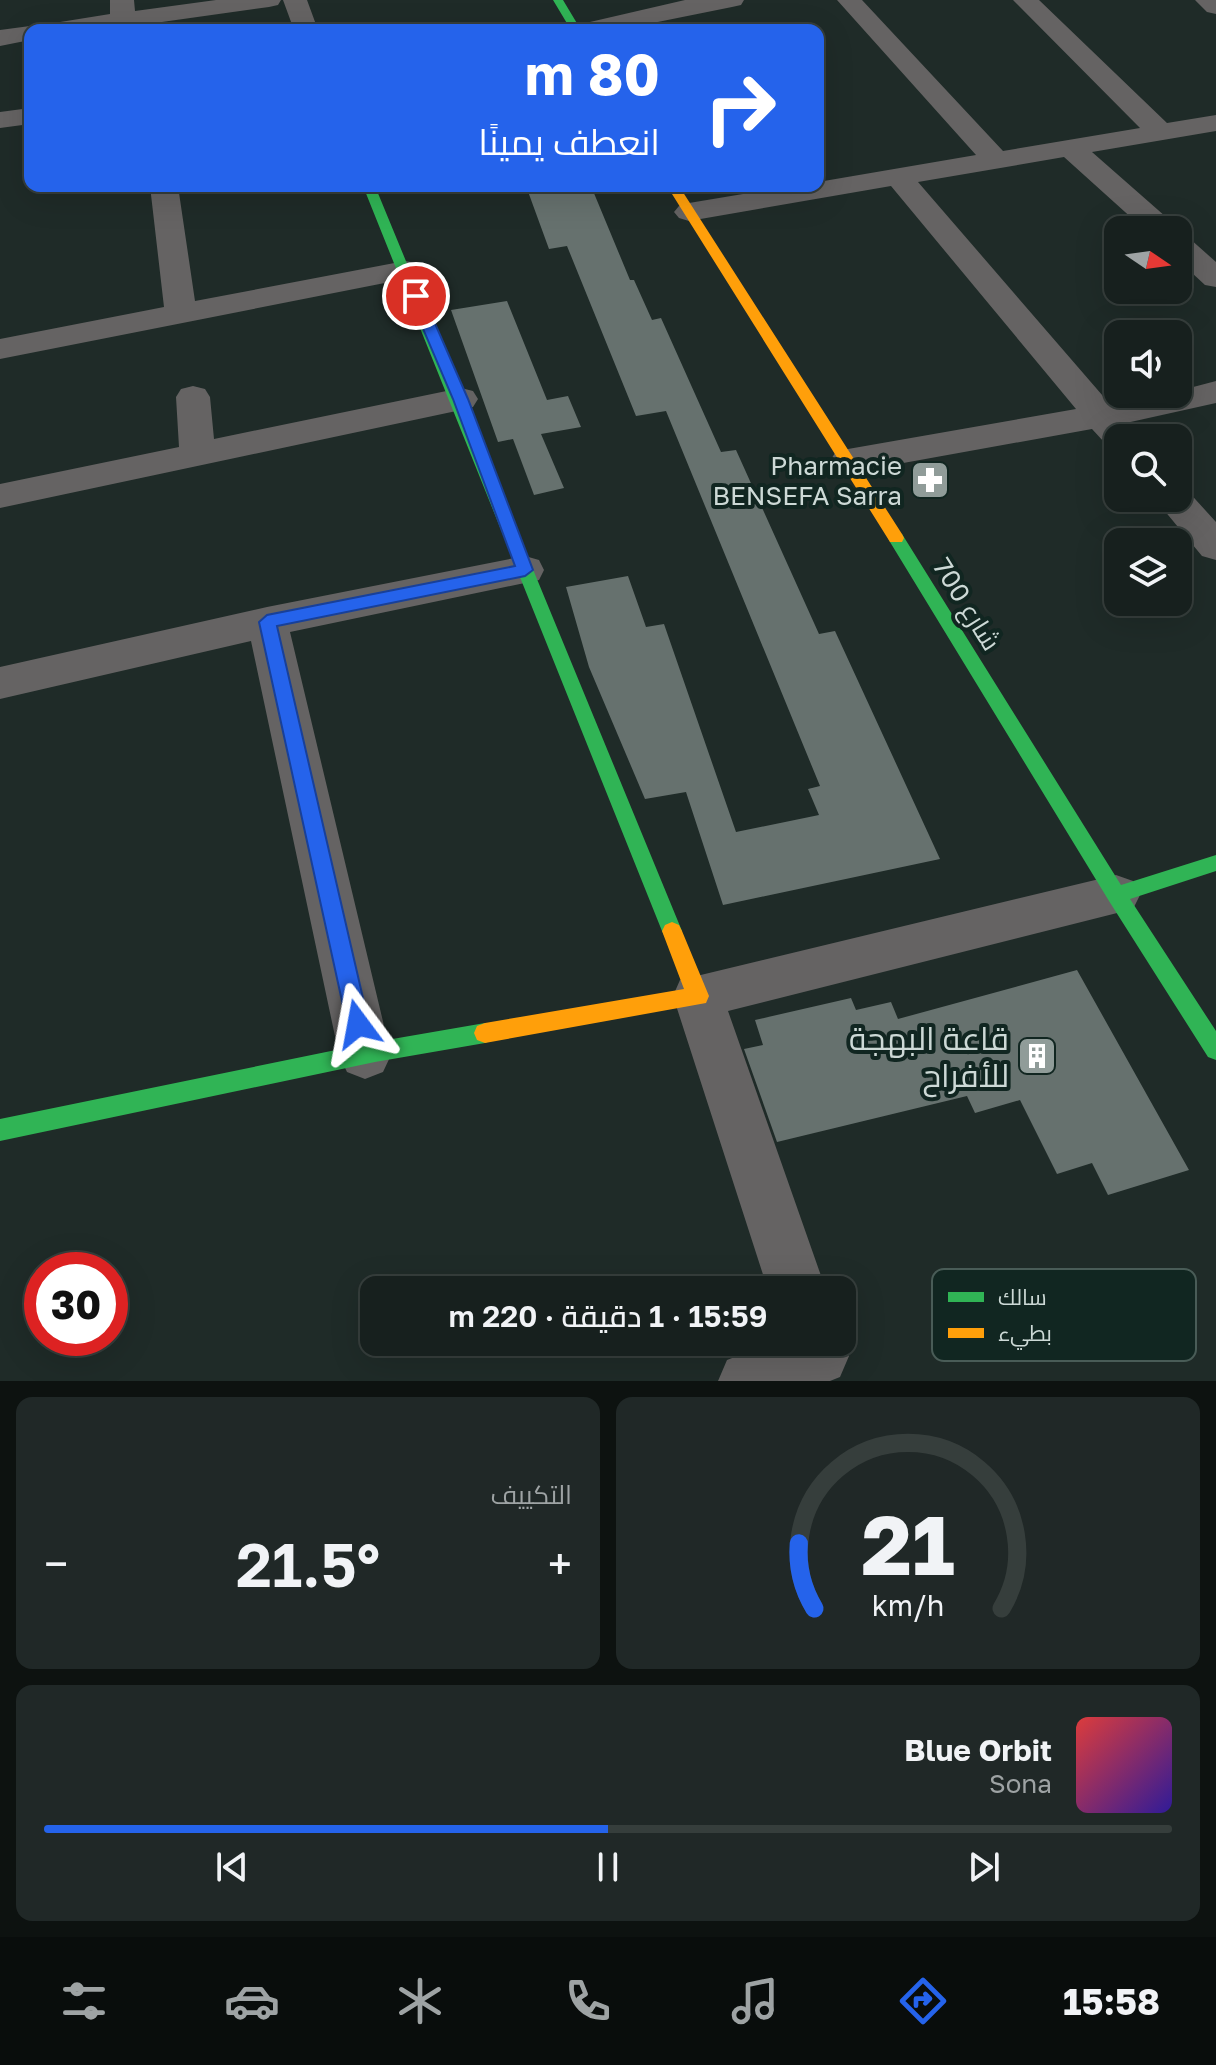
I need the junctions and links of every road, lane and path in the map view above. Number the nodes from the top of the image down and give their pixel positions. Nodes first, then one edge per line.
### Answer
1 (269, 0) edge
2 (295, 0) edge
3 (558, 0) edge
4 (732, 0) edge
5 (849, 0) edge
6 (1025, 0) edge
7 (1207, 0) edge
8 (1216, 7) edge
9 (680, 8) junction
10 (122, 10) edge
11 (74, 24) edge
12 (304, 24) edge
13 (572, 24) edge
14 (612, 24) edge
15 (689, 24) edge
16 (24, 34) edge
17 (0, 38) edge
18 (24, 117) edge
19 (0, 120) edge
20 (1216, 123) edge
21 (1158, 130) junction
22 (1068, 146) junction
23 (996, 160) junction
24 (897, 175) junction
25 (824, 185) edge
26 (165, 192) edge
27 (372, 192) edge
28 (677, 192) edge
29 (779, 192) edge
30 (689, 212) junction
31 (1147, 216) edge
32 (1192, 257) edge
33 (405, 270) junction
34 (1216, 278) edge
35 (181, 313) junction
36 (0, 349) edge
37 (1216, 392) edge
38 (193, 397) dead end
39 (461, 399) junction
40 (1107, 424) edge
41 (1119, 424) edge
42 (1104, 428) edge
43 (197, 453) junction
44 (848, 461) junction
45 (0, 496) edge
46 (1185, 512) edge
47 (1216, 547) edge
48 (525, 570) junction
49 (267, 622) junction
50 (0, 683) edge
51 (1216, 863) edge
52 (1116, 895) junction
53 (698, 996) junction
54 (1216, 1050) edge
55 (365, 1055) junction
56 (0, 1130) edge
57 (792, 1276) edge
58 (821, 1360) edge
59 (748, 1381) edge

1 - 10 street
2 - 12 street
3 - 13 street
4 - 9 street
5 - 23 street
6 - 21 street
7 - 8 street
9 - 14 street
9 - 15 street
10 - 11 street
16 - 17 street
18 - 19 street
20 - 21 street
21 - 22 street
22 - 23 street
22 - 31 street
23 - 24 street
24 - 25 street
24 - 40 street
26 - 35 street
27 - 33 street
28 - 30 street, شارع 700
29 - 30 street
30 - 44 street, شارع 700
32 - 34 street
33 - 35 street
33 - 39 street
35 - 36 street
37 - 41 street
38 - 43 street
39 - 43 street
39 - 48 street
42 - 44 street
43 - 45 street
44 - 52 street, شارع 700
46 - 47 street
48 - 49 street
48 - 53 street
49 - 50 street
49 - 55 street
51 - 52 street
52 - 53 street
52 - 54 street, شارع 700
53 - 55 street
53 - 57 street
55 - 56 street
58 - 59 street

